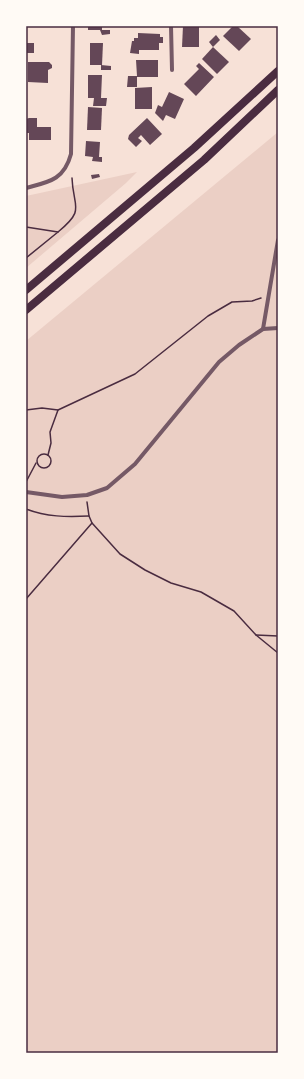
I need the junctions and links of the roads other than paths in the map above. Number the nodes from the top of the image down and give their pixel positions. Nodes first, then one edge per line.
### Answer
1 (73, 26) edge
2 (171, 26) edge
3 (172, 70) dead end
4 (278, 71) edge
5 (278, 90) edge
6 (26, 188) edge
7 (278, 240) edge
8 (26, 290) edge
9 (26, 310) edge
10 (278, 328) edge
11 (263, 330) junction
12 (26, 492) edge

1 - 6 street
2 - 3 street
4 - 8 highway
5 - 9 highway
7 - 11 street
10 - 11 street
11 - 12 street

